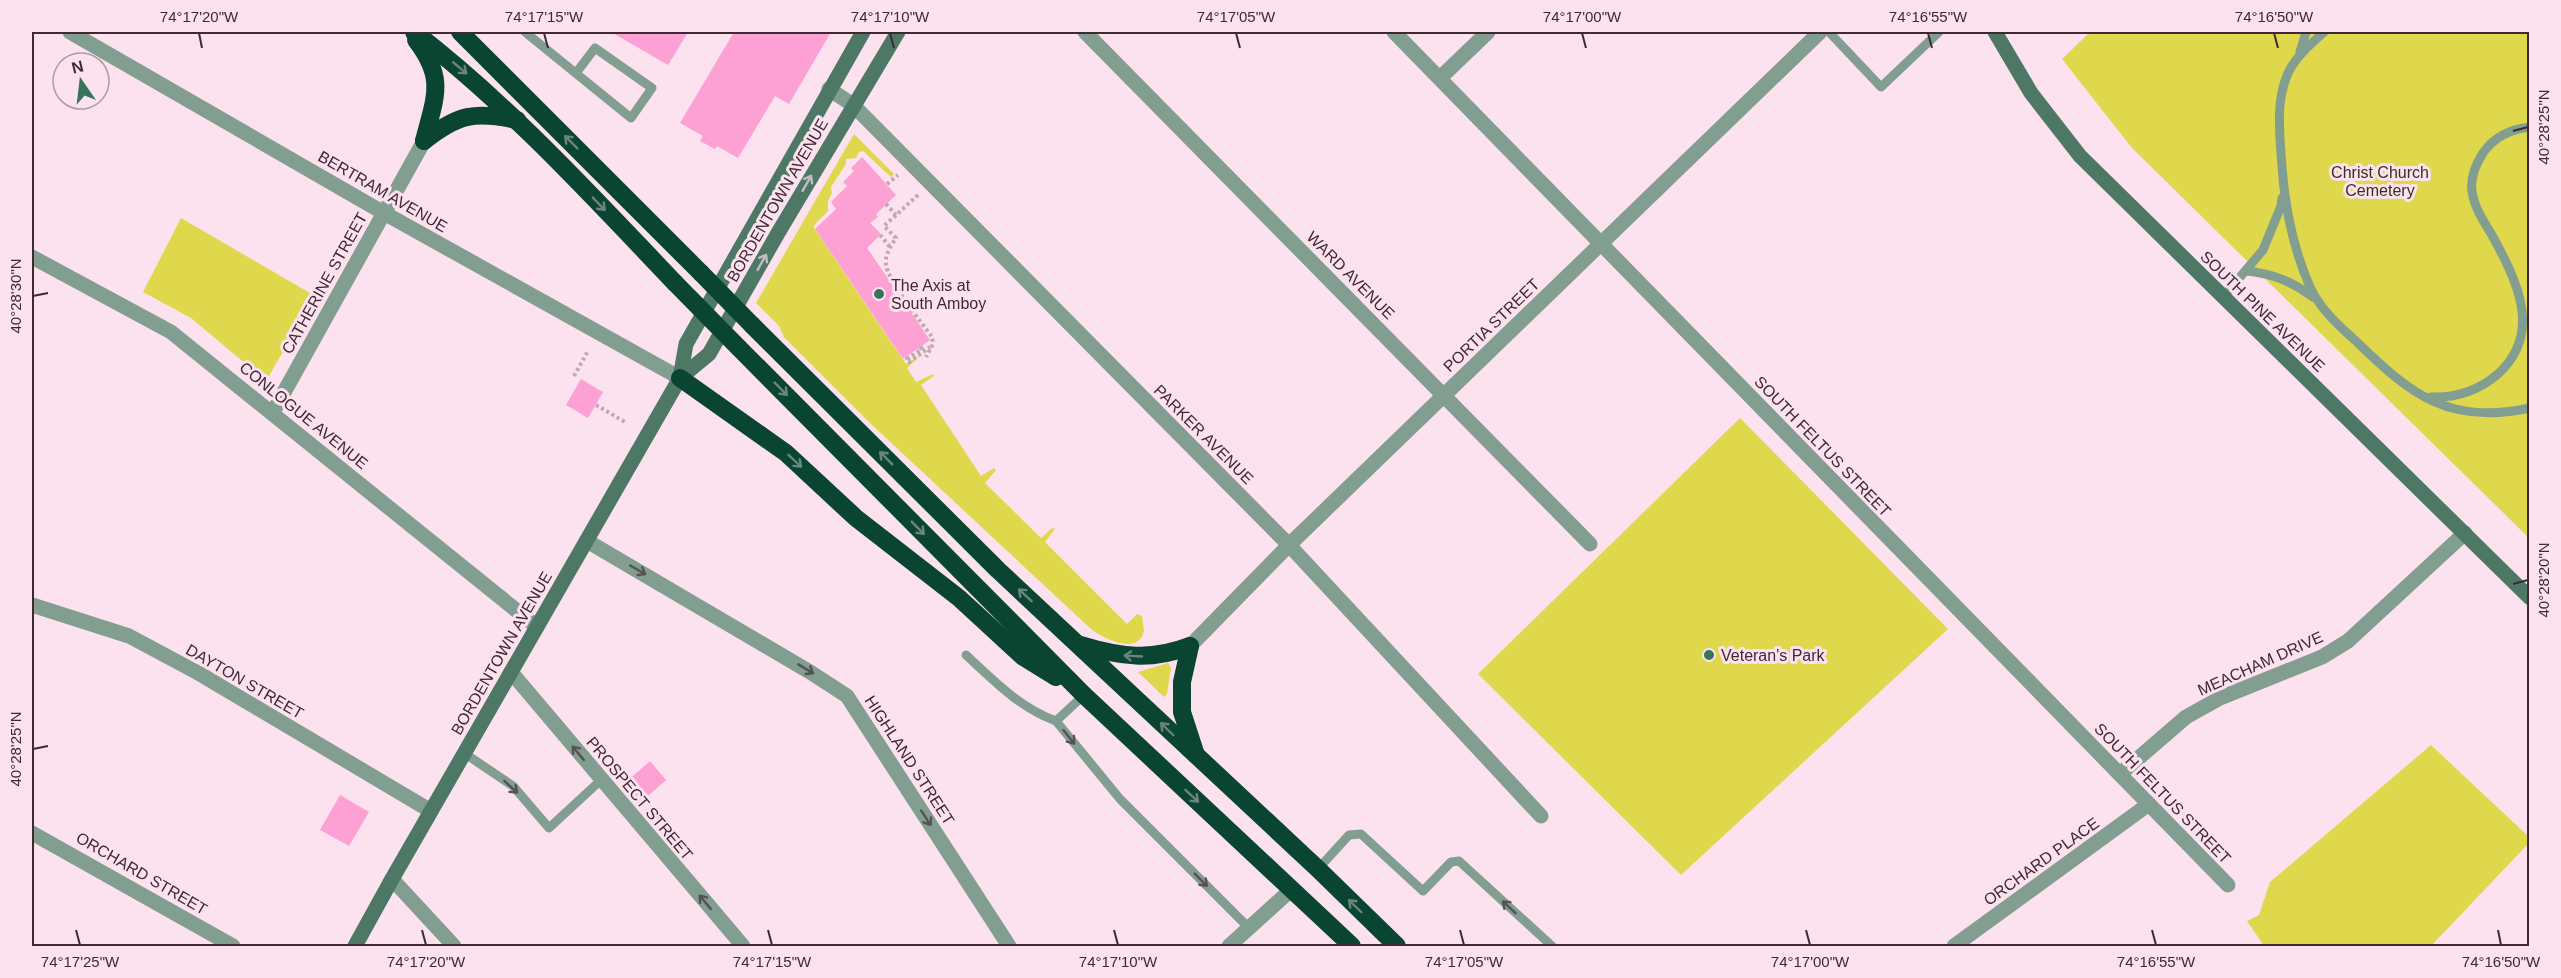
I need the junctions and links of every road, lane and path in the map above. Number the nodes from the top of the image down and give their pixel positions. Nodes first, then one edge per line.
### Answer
1 (70, 32) edge
2 (411, 32) edge
3 (525, 32) edge
4 (863, 32) edge
5 (898, 32) edge
6 (1085, 32) edge
7 (1394, 32) edge
8 (1488, 32) edge
9 (1820, 32) edge
10 (1829, 32) edge
11 (1939, 32) edge
12 (1995, 32) edge
13 (2306, 32) edge
14 (2324, 32) edge
15 (466, 33) edge
16 (2300, 55) junction
17 (576, 73) junction
18 (1440, 78) junction
19 (829, 89) junction
20 (853, 105) junction
21 (520, 121) junction
22 (2529, 127) edge
23 (424, 141) junction
24 (898, 175) dead end
25 (886, 184) dead end
26 (2282, 185) junction
27 (918, 195) dead end
28 (886, 204) dead end
29 (384, 213) junction
30 (759, 214) junction
31 (896, 215) junction
32 (778, 233) junction
33 (879, 235) dead end
34 (1599, 244) junction
35 (890, 248) junction
36 (32, 257) edge
37 (2247, 271) junction
38 (2223, 297) junction
39 (2317, 299) junction
40 (933, 340) junction
41 (931, 347) junction
42 (588, 351) dead end
43 (926, 357) dead end
44 (574, 376) dead end
45 (680, 378) junction
46 (1445, 396) junction
47 (2422, 397) junction
48 (596, 405) dead end
49 (2529, 408) edge
50 (273, 412) junction
51 (625, 422) dead end
52 (2465, 532) junction
53 (587, 541) junction
54 (1590, 544) dead end
55 (1288, 545) junction
56 (2529, 598) edge
57 (32, 605) edge
58 (537, 627) junction
59 (1077, 644) junction
60 (1190, 646) junction
61 (966, 655) dead end
62 (511, 672) junction
63 (1084, 695) junction
64 (1056, 721) junction
65 (464, 753) junction
66 (1196, 757) junction
67 (2120, 774) junction
68 (601, 780) junction
69 (2149, 804) junction
70 (431, 811) junction
71 (1541, 816) dead end
72 (32, 833) edge
73 (1318, 869) junction
74 (392, 879) junction
75 (2228, 885) dead end
76 (1292, 889) junction
77 (1249, 928) junction
78 (233, 946) edge
79 (355, 946) edge
80 (454, 946) edge
81 (743, 946) edge
82 (1009, 946) edge
83 (1229, 946) edge
84 (1352, 946) edge
85 (1397, 946) edge
86 (1552, 946) edge
87 (1954, 946) edge

1 - 29 street, BERTRAM AVENUE
2 -> 21 highway
2 - 23 highway
3 - 17 lane
4 - 19 street, BORDENTOWN AVENUE
5 - 20 street, BORDENTOWN AVENUE
6 - 46 street, WARD AVENUE
7 - 18 street, SOUTH FELTUS STREET
8 - 18 street
9 - 34 street, PORTIA STREET
10 - 11 lane
12 - 38 street, SOUTH PINE AVENUE
13 - 16 lane
14 - 16 lane
59 -> 15 highway, bridge
16 - 26 lane
17 - 17 lane
18 - 34 street, SOUTH FELTUS STREET
19 - 20 street, PARKER AVENUE
19 - 30 street, BORDENTOWN AVENUE
32 -> 20 street, BORDENTOWN AVENUE
20 - 55 street, PARKER AVENUE
21 - 23 highway
21 -> 63 highway, bridge
22 - 47 lane
23 - 29 street, CATHERINE STREET
24 - 25 path
26 - 37 lane
26 - 39 lane
27 - 31 path
28 - 31 path
29 - 45 street, BERTRAM AVENUE
29 - 50 street, CATHERINE STREET
30 - 32 street
30 - 45 street, BORDENTOWN AVENUE
31 - 35 path
45 -> 32 street, BORDENTOWN AVENUE
33 - 35 path
34 - 46 street, PORTIA STREET
34 - 67 street, SOUTH FELTUS STREET
35 - 40 path
36 - 50 street, CONLOGUE AVENUE
37 - 38 lane
37 - 39 lane
38 - 52 street, SOUTH PINE AVENUE
39 - 47 lane
40 - 41 path
40 - 41 path
41 - 43 path
42 - 44 path
45 - 53 street, BORDENTOWN AVENUE
45 -> 63 highway
46 - 54 street, WARD AVENUE
46 - 55 street, PORTIA STREET
47 - 49 lane
48 - 51 path
50 - 58 street, CONLOGUE AVENUE
52 - 56 street, SOUTH PINE AVENUE
52 - 67 street, MEACHAM DRIVE
53 - 58 street, BORDENTOWN AVENUE
53 -> 82 street, HIGHLAND STREET
55 - 60 street, PORTIA STREET
55 - 71 street, PARKER AVENUE
57 - 70 street, DAYTON STREET
58 - 62 street, BORDENTOWN AVENUE
60 -> 59 highway
66 -> 59 highway
60 - 66 highway
61 - 64 lane
62 - 65 street, BORDENTOWN AVENUE
68 -> 62 street, PROSPECT STREET
63 - 64 lane
63 -> 76 highway
64 -> 77 lane
65 -> 68 lane
65 - 70 street, BORDENTOWN AVENUE
66 - 73 highway
67 - 69 street, SOUTH FELTUS STREET
81 -> 68 street, PROSPECT STREET
69 - 75 street, SOUTH FELTUS STREET
69 - 87 street, ORCHARD PLACE
70 - 74 street, BORDENTOWN AVENUE
72 - 78 street, ORCHARD STREET
85 -> 73 highway
86 -> 73 lane
74 - 79 street, BORDENTOWN AVENUE
74 - 80 street
76 - 77 street
76 - 84 highway
77 - 83 street

